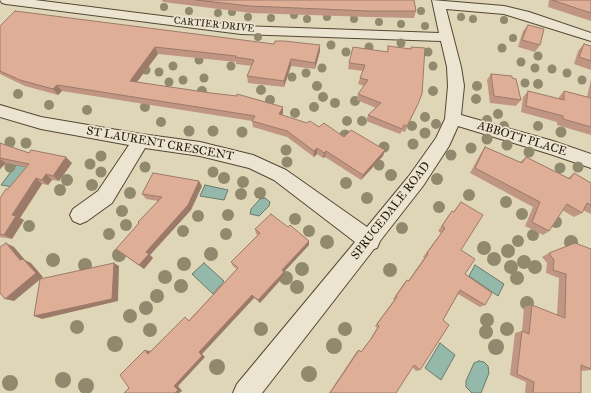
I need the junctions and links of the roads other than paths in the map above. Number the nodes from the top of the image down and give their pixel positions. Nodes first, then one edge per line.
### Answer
1 (9, 0) edge
2 (438, 2) edge
3 (0, 11) edge
4 (447, 36) junction
5 (591, 37) edge
6 (0, 111) edge
7 (452, 119) junction
8 (141, 140) junction
9 (591, 161) edge
10 (80, 215) dead end
11 (370, 241) junction
12 (246, 393) edge

1 - 3 street
1 - 4 street, CARTIER DRIVE
2 - 4 street, SPRUCEDALE ROAD
2 - 5 street
4 - 7 street, SPRUCEDALE ROAD
6 - 8 street, ST LAURENT CRESCENT
7 - 9 street, ABBOTT PLACE
7 - 11 street, SPRUCEDALE ROAD
8 - 10 street
8 - 11 street, ST LAURENT CRESCENT
11 - 12 street, SPRUCEDALE ROAD

